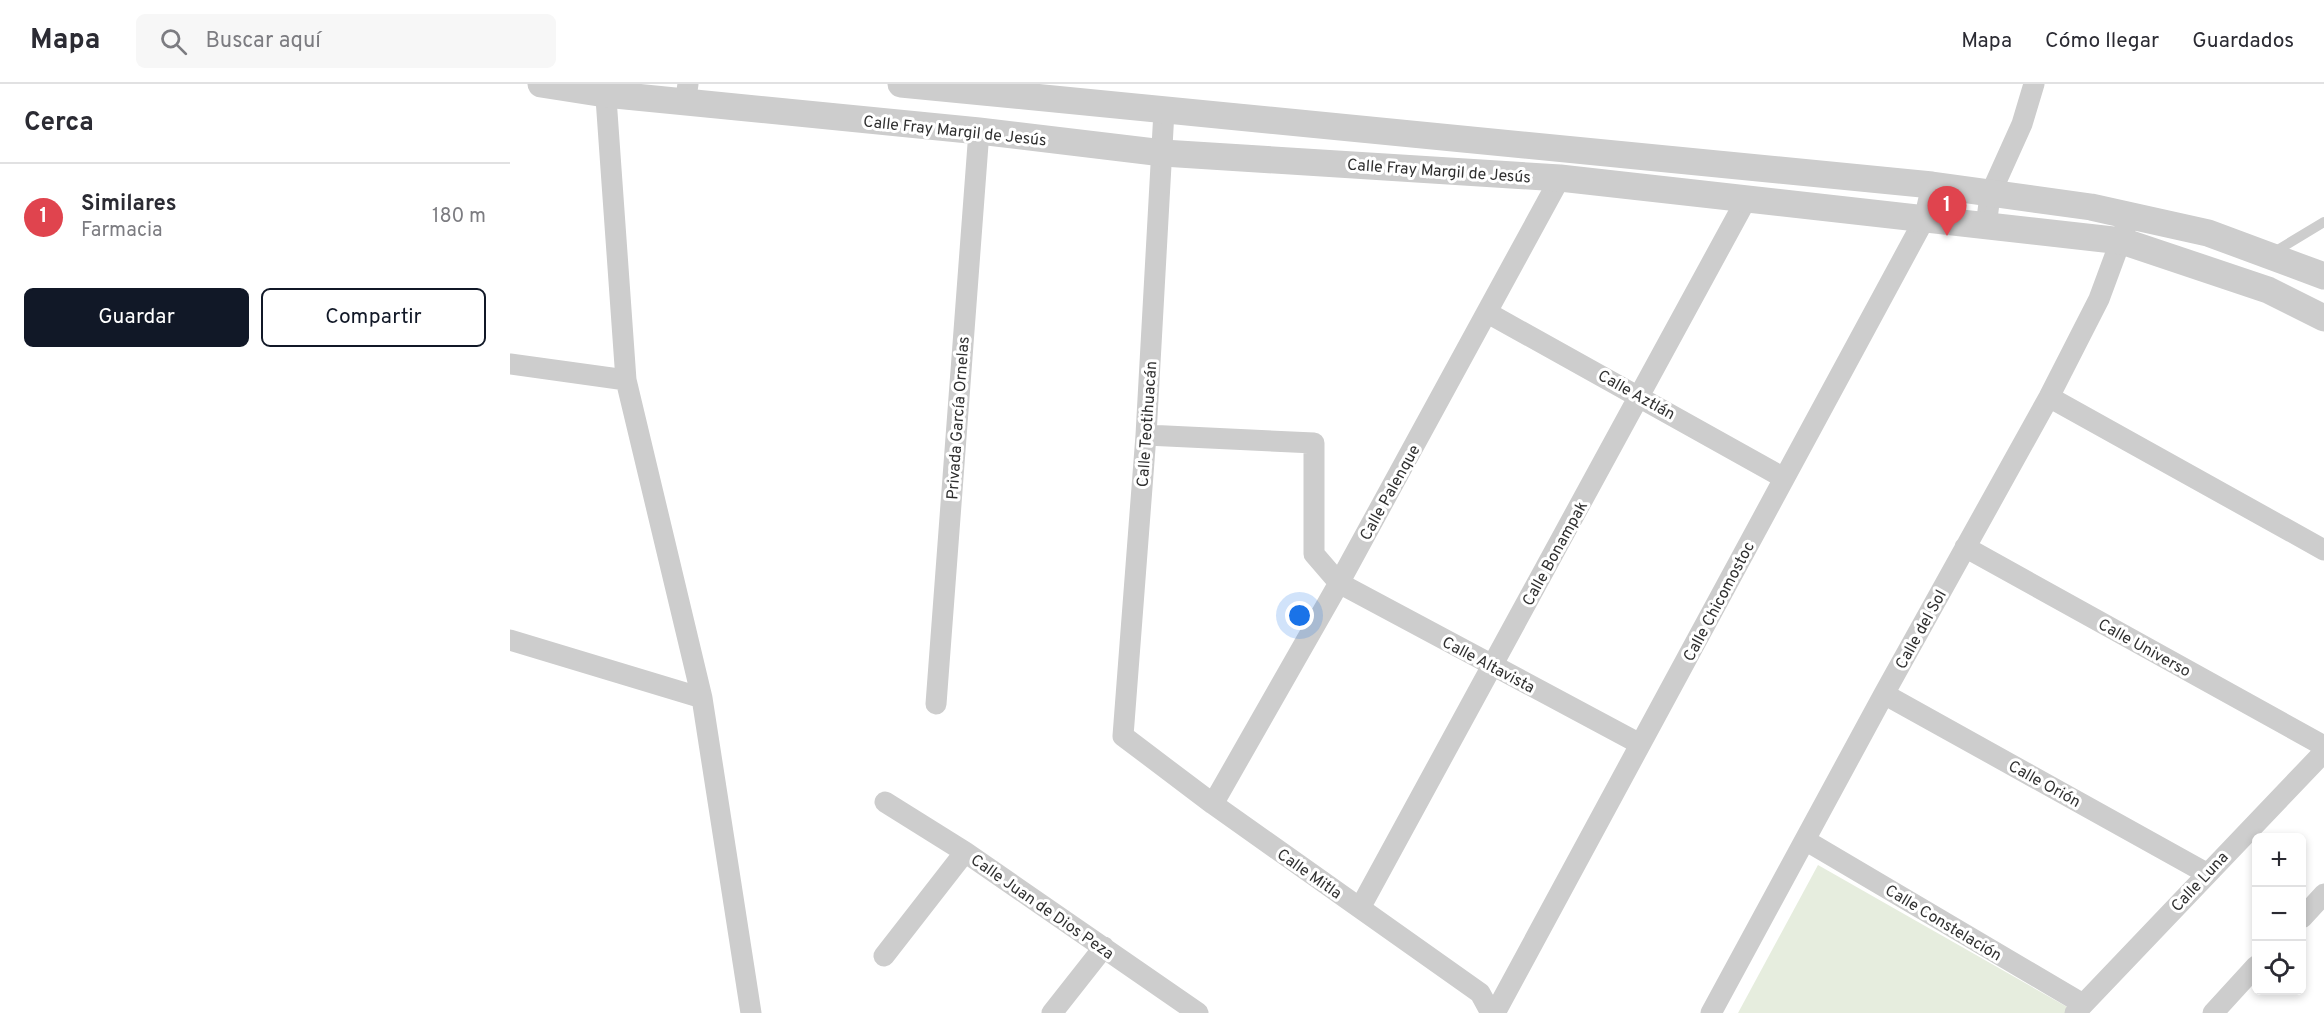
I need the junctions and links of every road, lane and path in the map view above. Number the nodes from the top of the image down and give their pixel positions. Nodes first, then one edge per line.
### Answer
1 (541, 84) edge
2 (901, 84) edge
3 (2034, 84) edge
4 (605, 89) edge
5 (686, 93) edge
6 (1164, 111) junction
7 (979, 131) junction
8 (1163, 153) junction
9 (1560, 178) junction
10 (1932, 186) junction
11 (1990, 195) junction
12 (1747, 198) junction
13 (1924, 220) junction
14 (2324, 222) edge
15 (1986, 227) junction
16 (2126, 229) junction
17 (2268, 255) junction
18 (2324, 276) edge
19 (1488, 313) junction
20 (2324, 318) edge
21 (510, 364) edge
22 (626, 380) junction
23 (1640, 396) junction
24 (2049, 397) junction
25 (1146, 435) junction
26 (1784, 478) junction
27 (1965, 547) junction
28 (2324, 550) edge
29 (1339, 583) junction
30 (510, 640) edge
31 (1492, 666) junction
32 (1884, 694) junction
33 (702, 698) junction
34 (936, 704) dead end
35 (1123, 736) joint
36 (1640, 744) junction
37 (2324, 746) edge
38 (2324, 752) edge
39 (885, 802) dead end
40 (1213, 804) junction
41 (1805, 840) junction
42 (965, 852) junction
43 (2206, 873) junction
44 (2324, 894) edge
45 (1360, 909) junction
46 (2306, 913) edge
47 (1104, 947) junction
48 (884, 956) dead end
49 (2252, 970) edge
50 (2079, 1009) edge
51 (751, 1013) edge
52 (1052, 1013) edge
53 (1198, 1013) edge
54 (1491, 1013) edge
55 (1496, 1013) edge
56 (1711, 1013) edge
57 (2213, 1013) edge

1 - 4 street, Calle Fray Margil de Jesús
2 - 6 street, Calle Fray Margil de Jesús
3 - 11 street
4 - 5 street, Calle Fray Margil de Jesús
4 - 22 street
5 - 7 street, Calle Fray Margil de Jesús
6 - 8 street, Calle Teotihuacán
6 - 10 street, Calle Fray Margil de Jesús
7 - 8 street, Calle Fray Margil de Jesús
7 - 34 street, Privada García Ornelas
8 - 9 street, Calle Fray Margil de Jesús
8 - 25 street, Calle Teotihuacán
9 - 12 street, Calle Fray Margil de Jesús
9 - 19 street, Calle Palenque
10 - 11 street, Calle Fray Margil de Jesús
10 - 13 street, Calle Chicomostoc
11 - 15 street
11 - 16 street, Calle Fray Margil de Jesús
12 - 13 street, Calle Fray Margil de Jesús
12 - 23 street, Calle Bonampak
13 - 15 street, Calle Fray Margil de Jesús
13 - 26 street, Calle Chicomostoc
14 - 17 lane
15 - 16 street, Calle Fray Margil de Jesús
16 - 17 street, Calle Fray Margil de Jesús
16 - 20 street, Calle Fray Margil de Jesús
16 - 24 street, Calle del Sol
17 - 18 street, Calle Fray Margil de Jesús
19 - 23 street, Calle Aztlán
19 - 29 street, Calle Palenque
21 - 22 street
22 - 33 street
23 - 26 street, Calle Aztlán
23 - 31 street, Calle Bonampak
24 - 27 street, Calle del Sol
24 - 28 street
25 - 29 street, Calle Altavista
25 - 35 street, Calle Teotihuacán
26 - 36 street, Calle Chicomostoc
27 - 32 street, Calle del Sol
27 - 37 street, Calle Universo
29 - 31 street, Calle Altavista
29 - 40 street, Calle Palenque
30 - 33 street
31 - 36 street, Calle Altavista
31 - 45 street, Calle Bonampak
32 - 41 street, Calle del Sol
32 - 43 street, Calle Orión
33 - 51 street
35 - 40 street, Calle Mitla
36 - 55 street, Calle Chicomostoc
38 - 43 street, Calle Luna
39 - 42 street, Calle Juan de Dios Peza
40 - 45 street, Calle Mitla
41 - 50 street, Calle Constelación
41 - 56 street, Calle del Sol
42 - 47 street, Calle Juan de Dios Peza
42 - 48 street
43 - 50 street, Calle Luna
44 - 46 street
45 - 54 street, Calle Mitla
47 - 52 street
47 - 53 street, Calle Juan de Dios Peza
49 - 57 street

